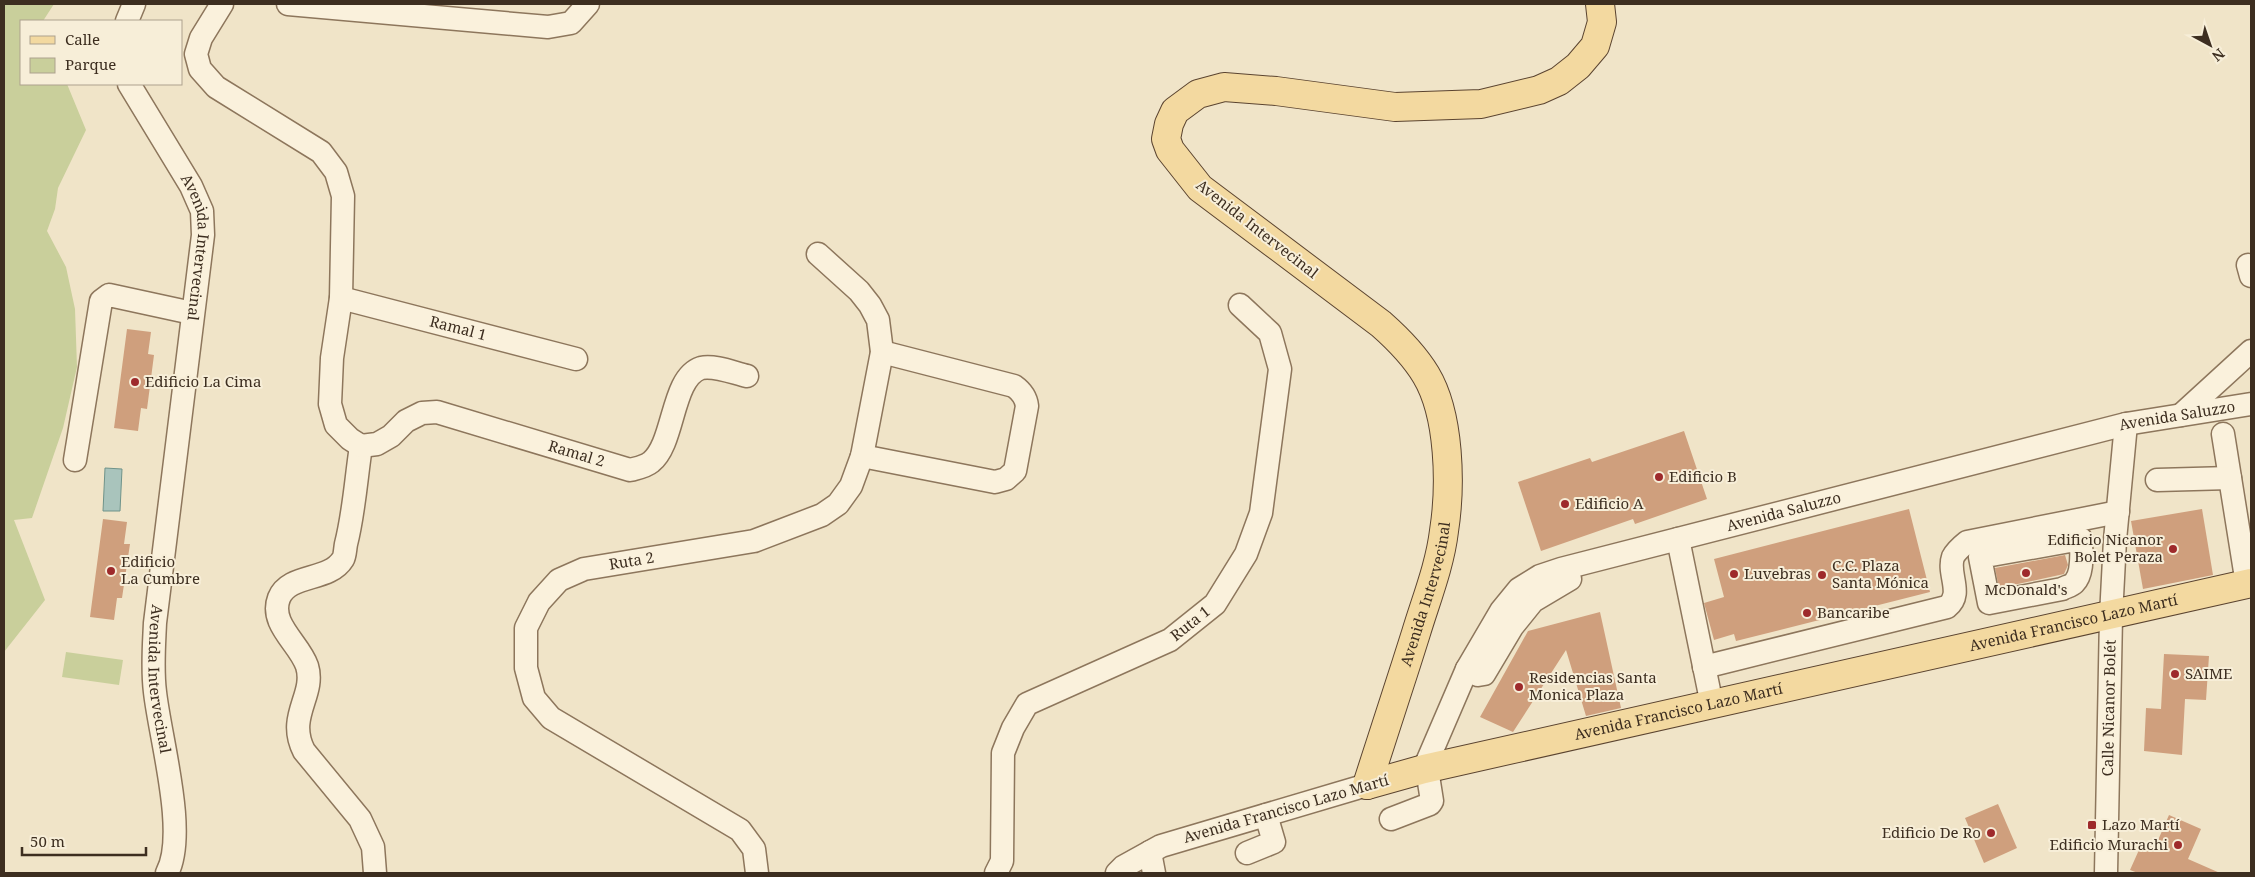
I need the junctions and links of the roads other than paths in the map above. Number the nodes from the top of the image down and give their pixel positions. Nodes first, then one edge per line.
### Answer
1 (134, 4) edge
2 (222, 4) edge
3 (288, 4) edge
4 (588, 4) edge
5 (1600, 4) edge
6 (127, 20) edge
7 (130, 85) edge
8 (818, 254) dead end
9 (340, 298) junction
10 (1240, 305) dead end
11 (192, 313) junction
12 (2251, 351) edge
13 (882, 352) junction
14 (576, 359) dead end
15 (747, 376) dead end
16 (2251, 404) edge
17 (2181, 415) junction
18 (2126, 424) junction
19 (2223, 434) dead end
20 (361, 446) junction
21 (862, 456) junction
22 (75, 460) dead end
23 (2230, 478) junction
24 (2157, 480) dead end
25 (2118, 512) junction
26 (1678, 539) junction
27 (2081, 539) junction
28 (2115, 540) junction
29 (1570, 578) dead end
30 (2249, 584) edge
31 (2111, 616) junction
32 (1704, 667) junction
33 (1467, 669) junction
34 (1712, 705) junction
35 (1424, 769) junction
36 (1367, 785) junction
37 (1266, 815) junction
38 (1391, 819) dead end
39 (1247, 853) dead end
40 (1152, 863) edge
41 (167, 873) edge
42 (375, 873) edge
43 (757, 873) edge
44 (996, 873) edge
45 (1117, 873) edge
46 (2106, 873) edge

1 - 6 street
2 - 9 street
3 - 4 street
5 - 36 main road, Avenida Intervecinal
7 - 11 street, Avenida Intervecinal
8 - 13 street, Ruta 2
9 - 14 street, Ramal 1
9 - 20 street
10 - 44 street, Ruta 1
11 - 22 street
11 - 41 street, Avenida Intervecinal
12 - 17 street
13 - 21 street, Ruta 2
13 - 21 street
15 - 20 street, Ramal 2
16 - 17 street, Avenida Saluzzo
17 - 18 street, Avenida Saluzzo
18 - 25 street, Calle Nicanor Bolét
18 - 26 street, Avenida Saluzzo
19 - 23 street
20 - 42 street
21 - 43 street, Ruta 2
23 - 24 street
23 - 30 street
25 - 28 street, Calle Nicanor Bolét
25 - 32 street
26 - 32 street
26 - 33 street, Avenida Saluzzo
27 - 27 street
27 - 28 street
28 - 31 street, Calle Nicanor Bolét
29 - 33 street
30 - 31 main road, Avenida Francisco Lazo Martí
31 - 34 main road, Avenida Francisco Lazo Martí
31 - 46 street, Calle Nicanor Bolét
32 - 34 street
33 - 35 street, Avenida Saluzzo
34 - 35 main road, Avenida Francisco Lazo Martí
35 - 36 main road, Avenida Francisco Lazo Martí
35 - 38 street
36 - 37 street, Avenida Francisco Lazo Martí
37 - 39 street
37 - 40 street, Avenida Francisco Lazo Martí
40 - 45 street, Avenida Francisco Lazo Martí

